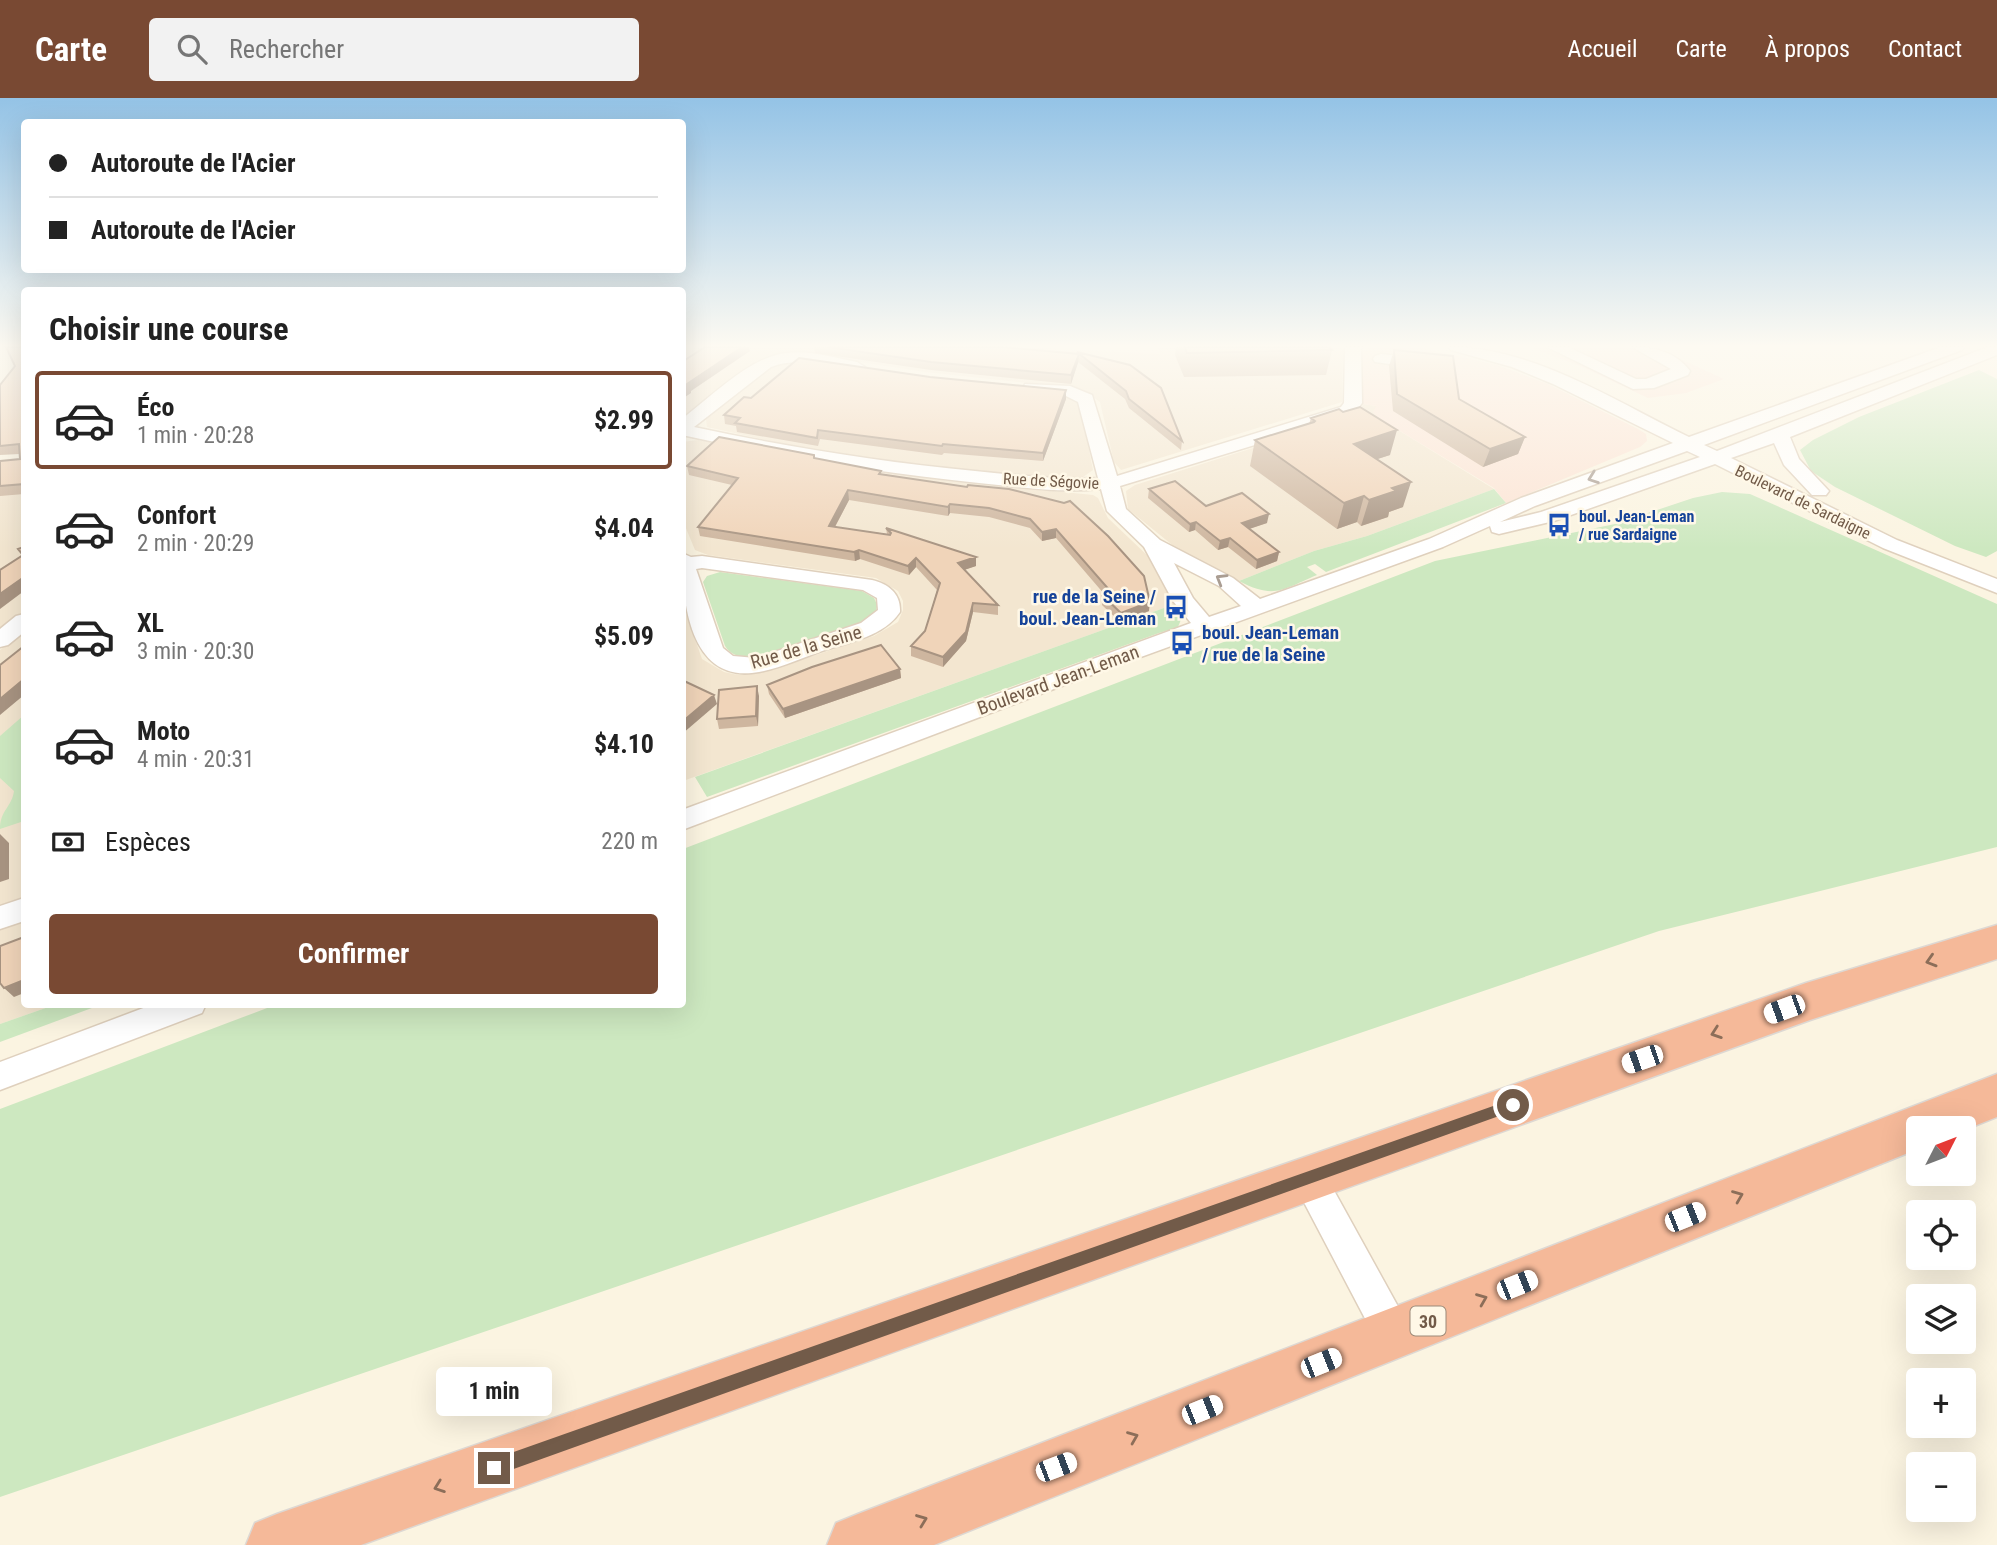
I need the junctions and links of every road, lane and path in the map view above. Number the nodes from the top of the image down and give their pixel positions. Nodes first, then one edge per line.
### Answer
1 (700, 415) edge
2 (1093, 415) edge
3 (1335, 415) edge
4 (1639, 415) edge
5 (1651, 415) edge
6 (1769, 415) edge
7 (1832, 415) edge
8 (686, 426) edge
9 (686, 430) edge
10 (1780, 435) junction
11 (1698, 440) junction
12 (1736, 451) junction
13 (1715, 458) junction
14 (1674, 473) junction
15 (1108, 484) junction
16 (1770, 486) junction
17 (1819, 491) junction
18 (1153, 544) junction
19 (1436, 544) junction
20 (686, 562) edge
21 (686, 571) edge
22 (1997, 580) edge
23 (1997, 587) edge
24 (1256, 607) junction
25 (21, 623) edge
26 (1205, 626) junction
27 (0, 640) edge
28 (686, 819) edge
29 (21, 910) edge
30 (0, 918) edge
31 (1997, 943) edge
32 (180, 1008) edge
33 (0, 1076) edge
34 (1997, 1095) edge
35 (1309, 1178) junction
36 (1393, 1334) junction
37 (277, 1545) edge
38 (858, 1545) edge

1 - 8 street
2 - 15 street
3 - 15 street, Rue de Ségovie
4 - 11 street, Boulevard de Sardaigne
5 - 11 street, Boulevard de Sardaigne
6 - 11 street, Boulevard Jean-Leman
7 - 10 street, Boulevard Jean-Leman
9 - 15 street, Rue de Ségovie
10 - 12 street, Boulevard Jean-Leman
10 - 17 street
11 - 12 street, Boulevard de Sardaigne
11 - 13 street, Boulevard de Sardaigne
11 -> 19 street, Boulevard Jean-Leman
12 - 13 street, Boulevard Jean-Leman
12 - 17 street, Boulevard de Sardaigne
13 - 14 street, Boulevard Jean-Leman
13 - 16 street, Boulevard de Sardaigne
14 - 16 street
14 - 19 street, Boulevard Jean-Leman
15 - 18 street
16 - 23 street, Boulevard de Sardaigne
17 - 22 street, Boulevard de Sardaigne
24 -> 18 street
18 - 26 street
19 - 24 street, Boulevard Jean-Leman
20 - 21 street, Rue de la Seine
24 - 26 street, Boulevard Jean-Leman
25 - 27 street
26 - 28 street, Boulevard Jean-Leman
29 - 30 street
31 -> 35 highway
32 - 33 street
36 -> 34 highway, 30
35 - 36 street
35 -> 37 highway
38 -> 36 highway, 30

